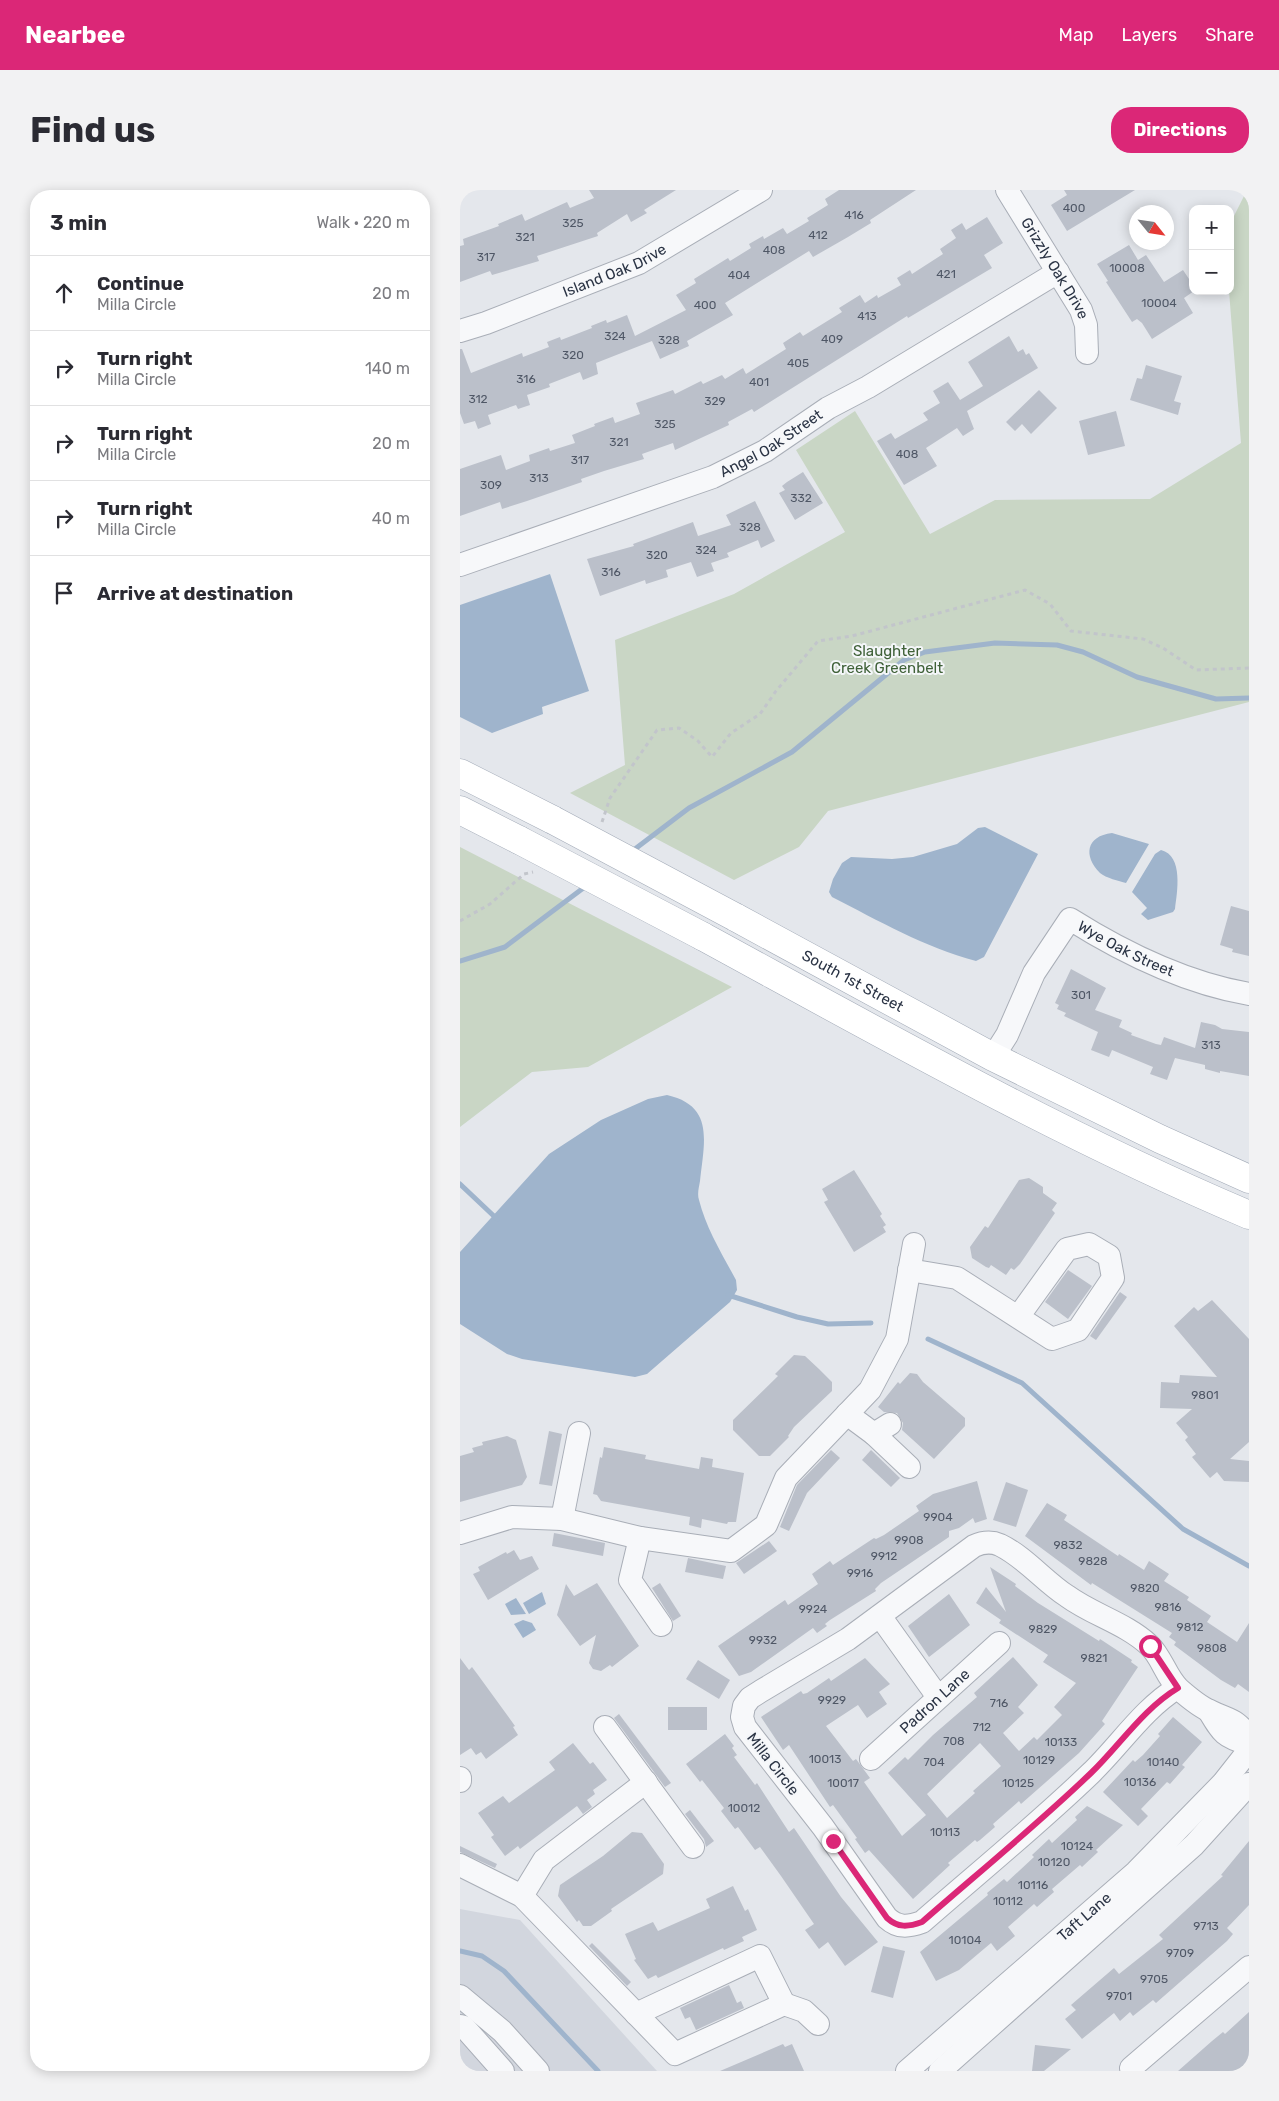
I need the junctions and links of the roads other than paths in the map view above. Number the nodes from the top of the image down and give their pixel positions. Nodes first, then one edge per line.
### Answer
1 (761, 190) edge
2 (1007, 190) edge
3 (1058, 272) junction
4 (460, 331) edge
5 (1088, 353) dead end
6 (460, 566) edge
7 (460, 773) edge
8 (460, 810) edge
9 (1249, 994) edge
10 (992, 1057) junction
11 (972, 1082) junction
12 (1249, 1179) edge
13 (1249, 1215) edge
14 (914, 1244) dead end
15 (909, 1270) junction
16 (1018, 1318) dead end
17 (847, 1414) junction
18 (578, 1433) dead end
19 (909, 1467) dead end
20 (562, 1519) junction
21 (460, 1532) edge
22 (640, 1538) junction
23 (880, 1616) junction
24 (661, 1625) dead end
25 (999, 1643) dead end
26 (1178, 1688) junction
27 (938, 1697) junction
28 (1209, 1711) junction
29 (605, 1727) dead end
30 (1249, 1738) edge
31 (1249, 1744) edge
32 (1249, 1750) edge
33 (871, 1759) dead end
34 (646, 1782) junction
35 (1249, 1784) edge
36 (693, 1847) dead end
37 (460, 1865) edge
38 (522, 1896) junction
39 (1249, 1967) edge
40 (460, 1996) edge
41 (784, 2004) junction
42 (636, 2014) junction
43 (818, 2024) dead end
44 (460, 2026) edge
45 (504, 2071) edge
46 (538, 2071) edge
47 (907, 2071) edge
48 (940, 2071) edge
49 (1133, 2071) edge

1 - 4 street, Island Oak Drive
2 - 3 street, Grizzly Oak Drive
3 - 5 street, Grizzly Oak Drive
3 - 6 street, Angel Oak Street
7 - 10 main road, South 1st Street, bridge
8 - 11 main road, bridge
9 - 10 street, Wye Oak Street
10 - 11 main road
10 - 12 main road, South 1st Street
11 - 13 main road
14 - 15 street
15 - 16 street
15 - 17 street
17 - 19 street
17 - 22 street
18 - 20 street
20 - 21 street
20 - 22 street
22 - 24 street
23 - 26 street, Milla Circle
23 - 26 street, Milla Circle
23 - 27 street
25 - 27 street, Padron Lane
26 - 28 street, Milla Circle
27 - 33 street, Padron Lane
28 - 30 street, Milla Circle
28 - 31 street, Milla Circle
29 - 34 street
32 - 47 street, Taft Lane
34 - 36 street
34 - 38 street
35 - 48 street, Taft Lane
37 - 38 street
38 - 42 street
39 - 49 street
40 - 46 street
41 - 42 street
41 - 42 street
41 - 43 street
44 - 45 street

